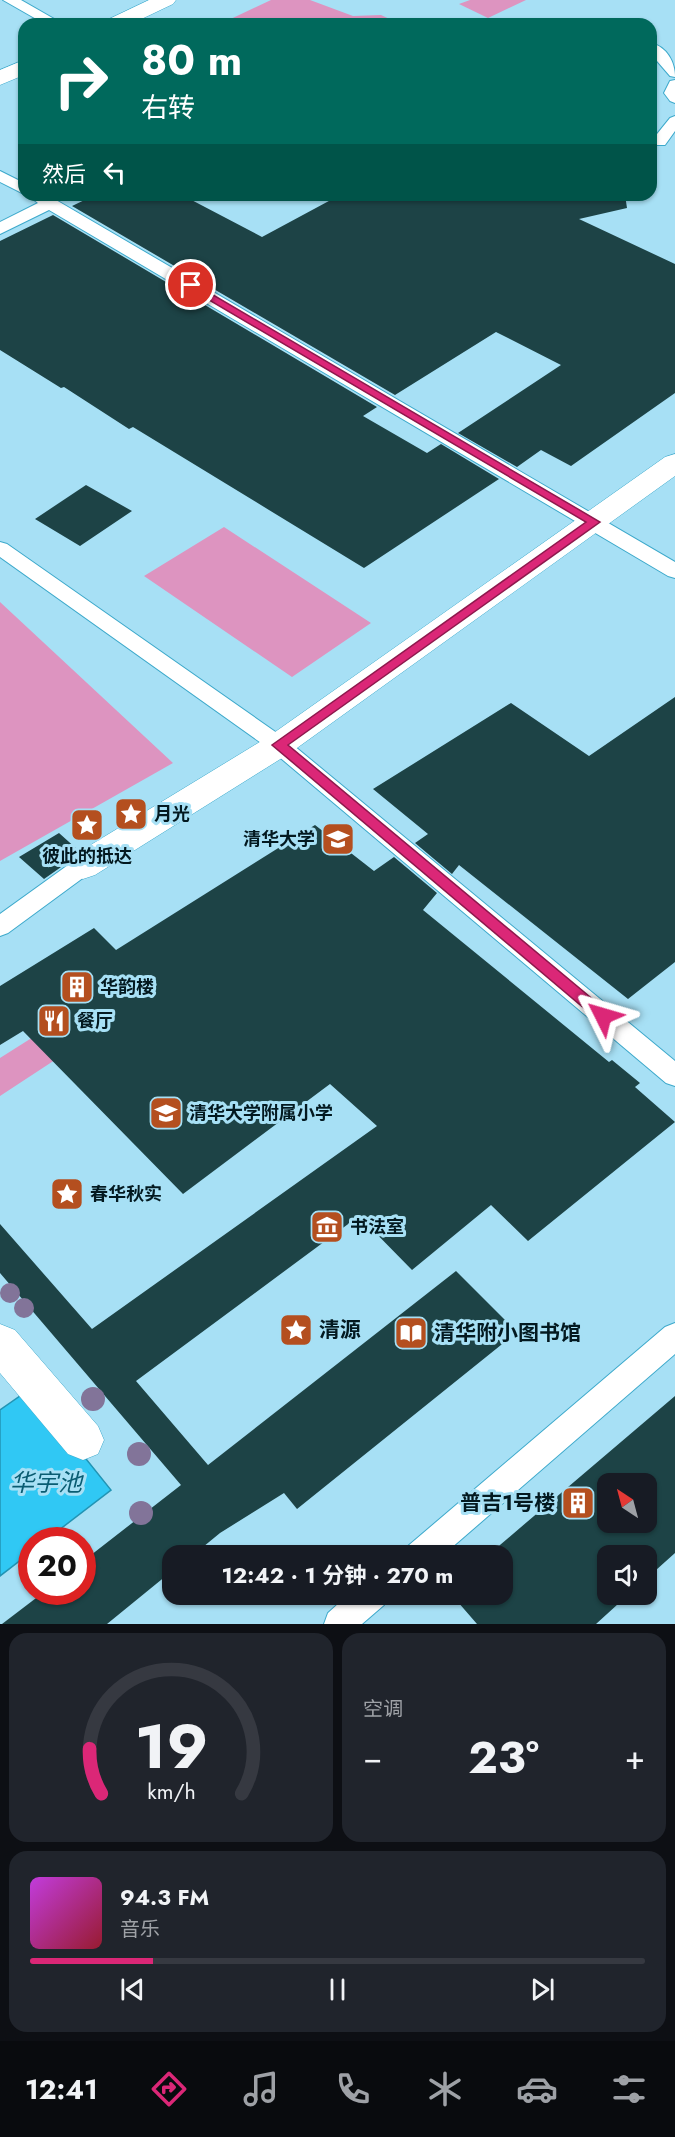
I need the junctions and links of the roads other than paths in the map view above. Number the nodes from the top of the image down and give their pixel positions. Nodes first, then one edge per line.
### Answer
1 (10, 0) edge
2 (166, 0) edge
3 (44, 18) edge
4 (127, 18) edge
5 (657, 52) edge
6 (18, 70) edge
7 (675, 74) edge
8 (0, 78) edge
9 (675, 84) edge
10 (675, 98) edge
11 (675, 121) edge
12 (657, 138) edge
13 (657, 141) edge
14 (675, 148) edge
15 (0, 176) edge
16 (18, 186) edge
17 (40, 201) edge
18 (46, 201) edge
19 (0, 228) edge
20 (675, 464) edge
21 (594, 522) junction
22 (0, 548) edge
23 (675, 571) edge
24 (279, 745) junction
25 (83, 866) joint
26 (0, 927) edge
27 (675, 1076) edge
28 (675, 1336) edge
29 (0, 1343) edge
30 (83, 1440) dead end
31 (432, 1545) edge
32 (361, 1605) edge
33 (339, 1624) edge

1 - 3 lane
2 - 4 street
5 - 7 lane
6 - 8 street
9 - 10 lane
11 - 12 lane
13 - 14 lane
15 - 16 lane
17 - 19 lane
18 - 21 lane
20 - 21 street
21 - 23 lane
21 - 24 street
22 - 24 lane
24 - 25 street
24 - 27 lane
25 - 26 lane
28 - 31 lane
29 - 30 street
32 - 33 lane

